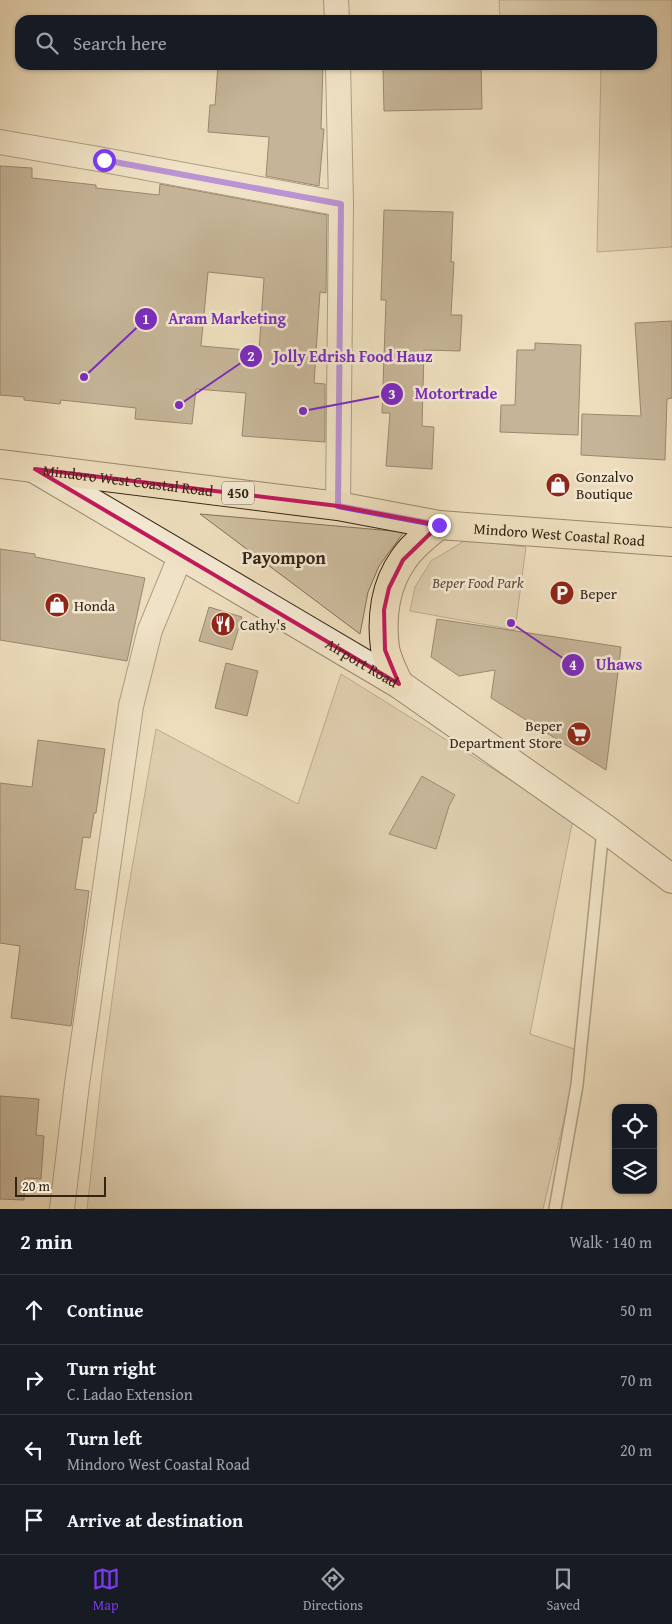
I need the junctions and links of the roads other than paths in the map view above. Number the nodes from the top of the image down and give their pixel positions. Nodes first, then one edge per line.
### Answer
1 (336, 0) edge
2 (337, 15) edge
3 (338, 70) edge
4 (0, 142) edge
5 (341, 204) junction
6 (0, 464) edge
7 (35, 469) junction
8 (338, 506) junction
9 (439, 525) junction
10 (672, 542) edge
11 (181, 555) junction
12 (399, 684) junction
13 (603, 827) junction
14 (672, 880) edge
15 (62, 1209) edge
16 (555, 1209) edge

1 - 2 street
3 - 5 street
4 - 5 street
5 - 8 street
6 - 7 main road, Mindoro West Coastal Road / 450
7 - 8 main road, Mindoro West Coastal Road / 450
7 - 11 street, Airport Road
8 - 9 main road, Mindoro West Coastal Road / 450
9 - 10 main road, Mindoro West Coastal Road / 450
9 - 12 main road
11 - 12 street, Airport Road
11 - 15 street
12 - 13 street, Airport Road
13 - 14 street, Airport Road
13 - 16 lane

